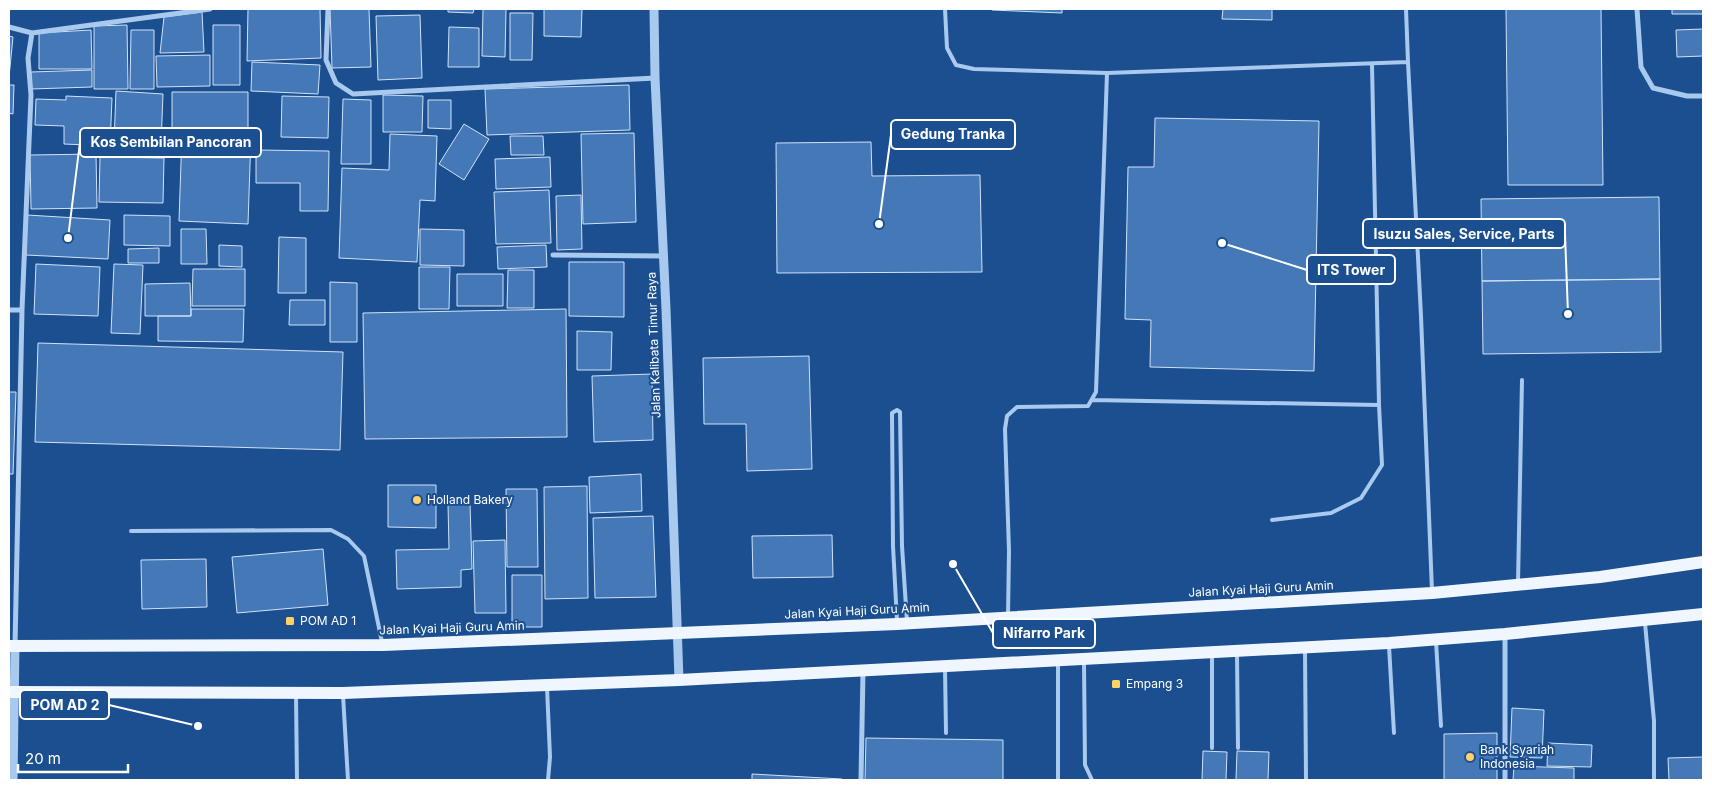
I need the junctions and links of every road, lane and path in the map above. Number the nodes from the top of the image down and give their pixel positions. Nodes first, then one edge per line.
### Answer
1 (210, 9) edge
2 (328, 9) edge
3 (654, 9) edge
4 (945, 9) edge
5 (1406, 9) edge
6 (1637, 9) edge
7 (9, 27) edge
8 (32, 33) junction
9 (1408, 62) junction
10 (1372, 65) junction
11 (1107, 73) junction
12 (656, 78) junction
13 (1703, 96) edge
14 (553, 255) dead end
15 (663, 256) junction
16 (9, 310) edge
17 (22, 310) junction
18 (1522, 380) dead end
19 (1092, 400) junction
20 (1378, 405) junction
21 (1272, 520) dead end
22 (131, 531) dead end
23 (1703, 562) edge
24 (1518, 586) junction
25 (1432, 593) junction
26 (1703, 614) edge
27 (1008, 617) junction
28 (1644, 621) junction
29 (902, 623) junction
30 (678, 633) junction
31 (1505, 634) junction
32 (1436, 639) junction
33 (1389, 643) junction
34 (382, 645) junction
35 (12, 646) edge
36 (1305, 648) junction
37 (1212, 652) junction
38 (1237, 652) junction
39 (1084, 659) junction
40 (1058, 661) junction
41 (945, 667) junction
42 (863, 671) junction
43 (679, 680) junction
44 (547, 685) junction
45 (12, 692) edge
46 (296, 693) junction
47 (343, 693) junction
48 (1441, 726) dead end
49 (1394, 732) dead end
50 (946, 733) dead end
51 (1212, 748) dead end
52 (1238, 748) dead end
53 (13, 780) edge
54 (297, 780) edge
55 (348, 780) edge
56 (548, 780) edge
57 (861, 780) edge
58 (1058, 780) edge
59 (1092, 780) edge
60 (1306, 780) edge
61 (1505, 780) edge
62 (1654, 780) edge

1 - 8 street
2 - 12 street
3 - 12 street, Jalan Kalibata Timur Raya
4 - 11 lane
5 - 9 lane
6 - 13 street
7 - 8 street
8 - 17 street
9 - 10 lane
9 - 25 lane
10 - 11 lane
10 - 20 lane
11 - 19 lane
12 - 15 street, Jalan Kalibata Timur Raya
14 - 15 street
15 - 30 street, Jalan Kalibata Timur Raya
16 - 17 street
17 - 35 street
18 - 24 lane
19 - 20 lane
19 - 27 lane
20 - 21 lane
22 - 34 lane
23 - 24 main road, Jalan Kyai Haji Guru Amin
24 - 25 main road, Jalan Kyai Haji Guru Amin
25 - 27 main road, Jalan Kyai Haji Guru Amin
26 - 28 main road
27 - 29 main road, Jalan Kyai Haji Guru Amin
28 - 31 main road
28 - 62 lane
29 - 29 lane
29 - 30 main road, Jalan Kyai Haji Guru Amin
30 - 34 main road, Jalan Kyai Haji Guru Amin
30 - 43 street, Jalan Kalibata Timur Raya
31 - 32 main road
31 - 61 street
32 - 33 main road
32 - 48 lane
33 - 36 main road
33 - 49 lane
34 - 35 main road, Jalan Kyai Haji Guru Amin
35 - 45 street
36 - 38 main road
36 - 60 lane
37 - 38 main road
37 - 39 main road
37 - 51 lane
38 - 52 lane
39 - 40 main road
39 - 59 lane
40 - 41 main road
40 - 58 lane
41 - 42 main road
41 - 50 lane
42 - 43 main road
42 - 57 street
43 - 44 main road
44 - 47 main road
44 - 56 lane
45 - 46 main road
45 - 53 street
46 - 47 main road
46 - 54 lane
47 - 55 lane

